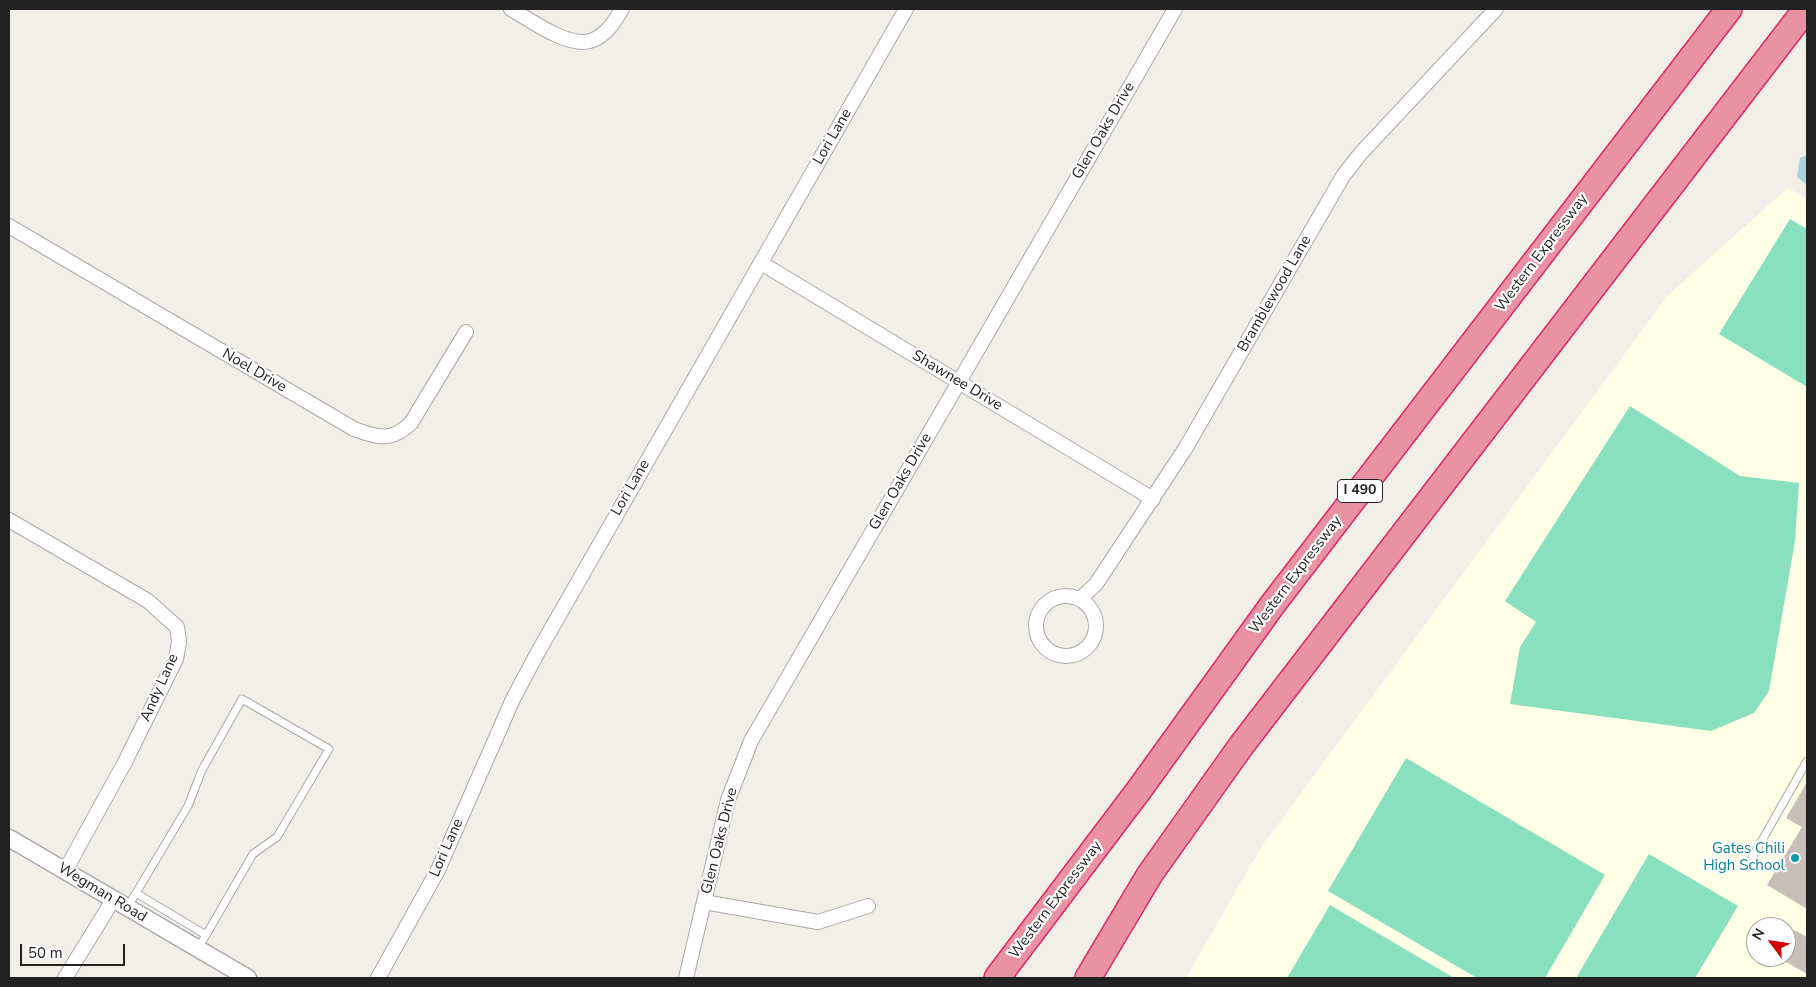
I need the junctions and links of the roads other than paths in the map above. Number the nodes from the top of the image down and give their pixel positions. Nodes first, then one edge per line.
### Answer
1 (511, 9) edge
2 (622, 9) edge
3 (906, 9) edge
4 (1175, 9) edge
5 (1496, 9) edge
6 (1729, 9) edge
7 (1806, 9) edge
8 (9, 226) edge
9 (761, 264) junction
10 (466, 332) dead end
11 (959, 381) junction
12 (1154, 499) junction
13 (9, 520) edge
14 (1080, 599) junction
15 (1807, 761) edge
16 (9, 838) edge
17 (1748, 865) dead end
18 (65, 871) junction
19 (136, 893) junction
20 (704, 902) junction
21 (120, 904) junction
22 (868, 906) dead end
23 (206, 935) junction
24 (198, 950) junction
25 (65, 978) edge
26 (248, 978) edge
27 (378, 978) edge
28 (686, 978) edge
29 (997, 978) edge
30 (1088, 978) edge

1 - 2 street
3 - 9 street, Lori Lane
4 - 11 street, Glen Oaks Drive
5 - 12 street, Bramblewood Lane
6 - 29 highway, Western Expressway / I 490
7 - 30 highway
8 - 10 street, Noel Drive
9 - 11 street, Shawnee Drive
9 - 27 street, Lori Lane
11 - 12 street, Shawnee Drive
11 - 20 street, Glen Oaks Drive
12 - 14 street, Bramblewood Lane
13 - 18 street, Andy Lane
14 - 14 street
15 - 17 lane
16 - 18 street, Wegman Road
18 - 21 street, Wegman Road
19 - 21 lane
19 - 23 lane
19 - 23 lane
20 - 22 street
20 - 28 street, Glen Oaks Drive
21 - 24 street, Wegman Road
21 - 25 street
23 - 24 lane
24 - 26 street, Wegman Road

